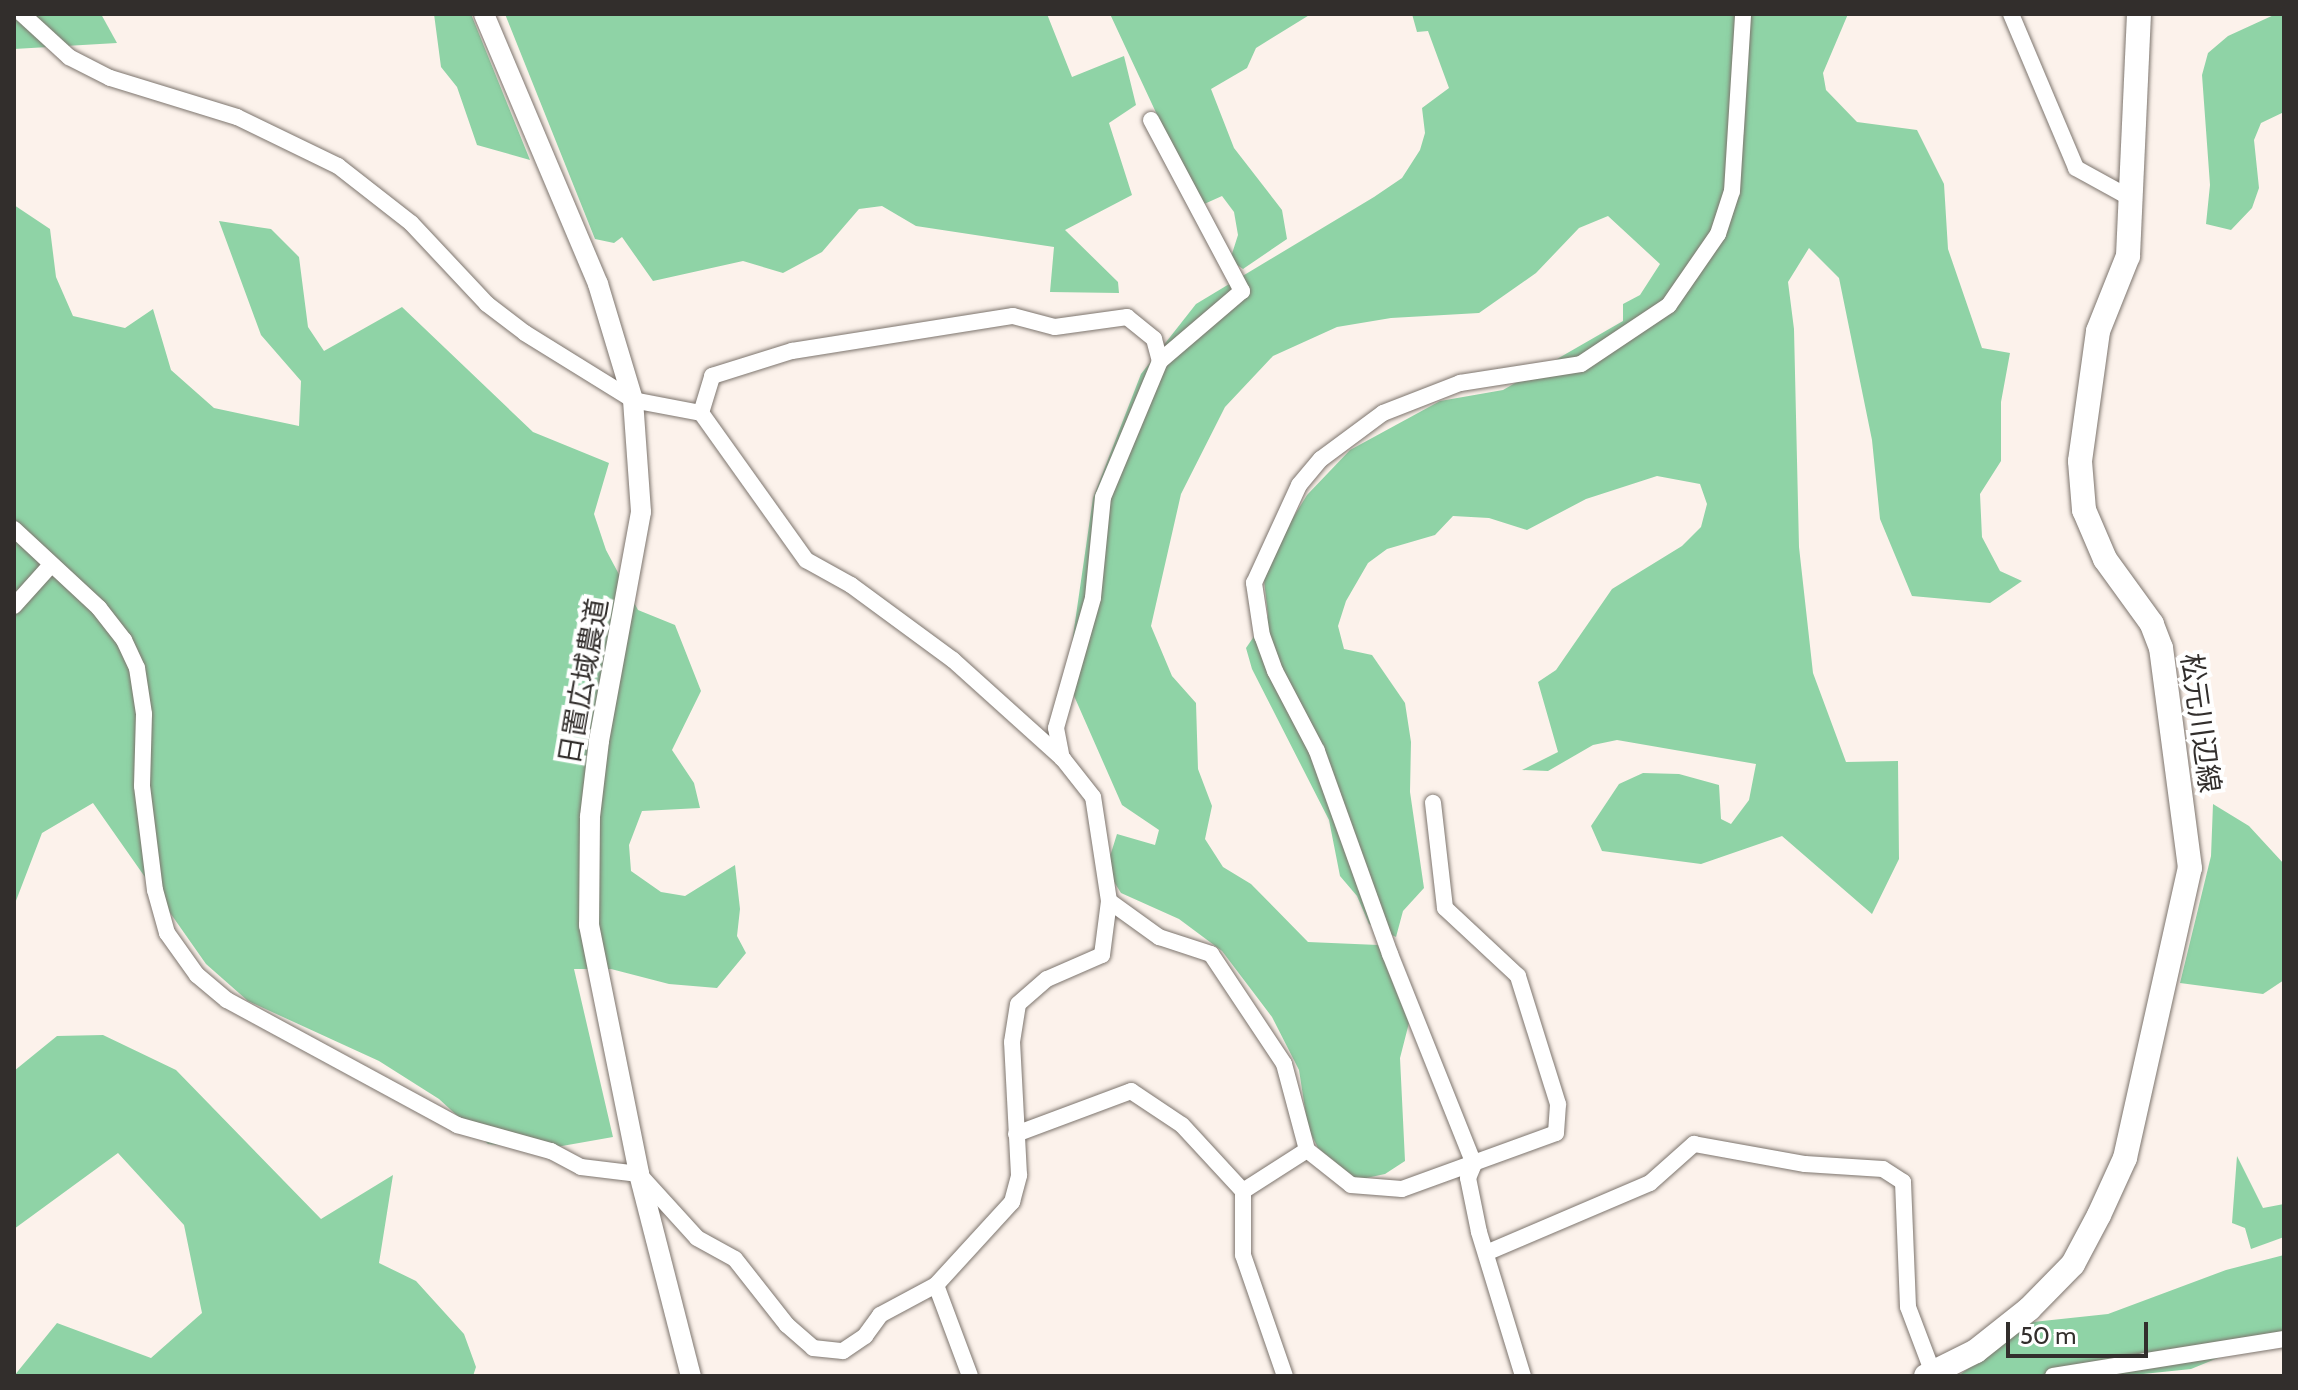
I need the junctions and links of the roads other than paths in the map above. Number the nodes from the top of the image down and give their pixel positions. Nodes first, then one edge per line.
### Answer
1 (22, 14) edge
2 (484, 14) edge
3 (1743, 14) edge
4 (2011, 14) edge
5 (2139, 14) edge
6 (1151, 120) dead end
7 (2134, 200) junction
8 (1160, 361) junction
9 (633, 400) junction
10 (701, 413) junction
11 (14, 529) edge
12 (49, 567) junction
13 (14, 606) edge
14 (1063, 759) junction
15 (1433, 803) dead end
16 (1109, 901) junction
17 (1016, 1134) junction
18 (1307, 1150) junction
19 (1474, 1164) junction
20 (639, 1174) junction
21 (1243, 1191) junction
22 (1486, 1253) junction
23 (936, 1285) junction
24 (2284, 1339) edge
25 (1929, 1374) edge
26 (691, 1376) edge
27 (970, 1376) edge
28 (1285, 1376) edge
29 (1523, 1376) edge
30 (2053, 1376) edge

1 - 9 street
2 - 9 street, 日置広域農道
3 - 19 street
4 - 7 street
5 - 7 main road, 松元川辺線
6 - 8 street
7 - 25 main road, 松元川辺線
8 - 10 street
8 - 14 street
9 - 10 street
9 - 20 street, 日置広域農道
10 - 14 street
11 - 12 street
12 - 13 street
12 - 20 street
14 - 16 street
15 - 19 street
16 - 17 street
16 - 18 street
17 - 21 street
17 - 23 street
18 - 19 street
18 - 21 street
19 - 22 street
20 - 23 street
20 - 26 street, 日置広域農道
21 - 28 street
22 - 25 street
22 - 29 street
23 - 27 street
24 - 30 street

